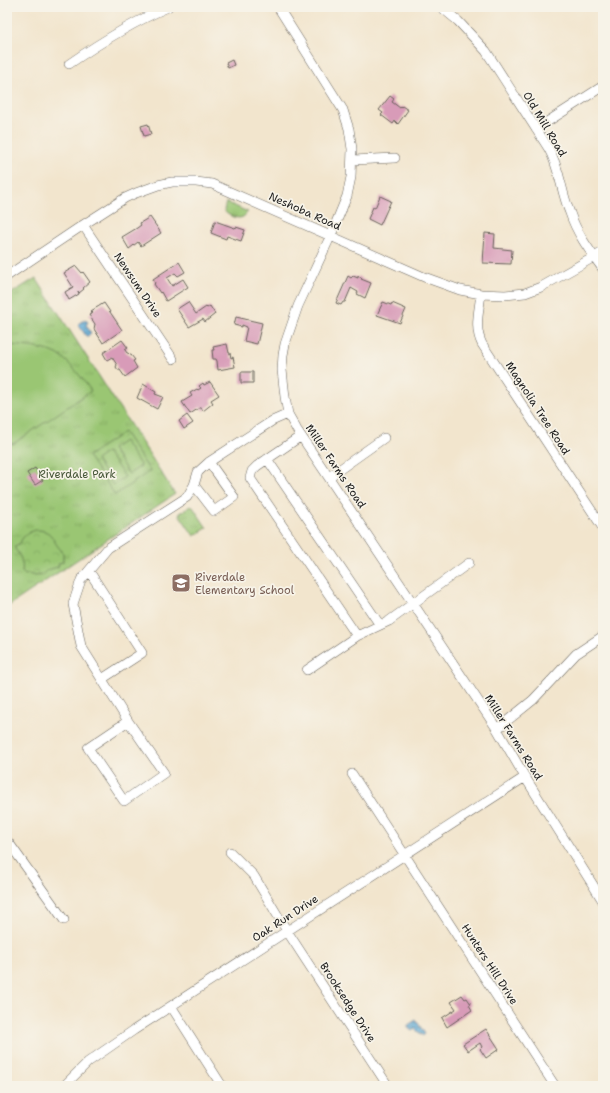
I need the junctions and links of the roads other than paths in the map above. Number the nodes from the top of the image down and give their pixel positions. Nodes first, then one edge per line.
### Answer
1 (168, 7) edge
2 (278, 7) edge
3 (441, 7) edge
4 (69, 64) dead end
5 (603, 86) edge
6 (536, 129) junction
7 (396, 158) dead end
8 (353, 160) junction
9 (83, 225) junction
10 (331, 235) junction
11 (603, 252) edge
12 (594, 257) junction
13 (603, 269) edge
14 (7, 276) edge
15 (481, 294) junction
16 (173, 360) dead end
17 (288, 414) junction
18 (301, 436) junction
19 (384, 438) dead end
20 (267, 459) junction
21 (209, 462) junction
22 (329, 477) junction
23 (194, 485) junction
24 (603, 528) edge
25 (469, 563) dead end
26 (88, 571) junction
27 (412, 603) junction
28 (380, 625) junction
29 (357, 636) junction
30 (603, 636) edge
31 (307, 670) dead end
32 (102, 679) junction
33 (128, 720) junction
34 (496, 729) junction
35 (352, 774) dead end
36 (525, 777) junction
37 (8, 843) edge
38 (230, 852) dead end
39 (404, 855) junction
40 (603, 901) edge
41 (64, 920) dead end
42 (287, 931) junction
43 (171, 1006) junction
44 (64, 1086) edge
45 (222, 1086) edge
46 (388, 1086) edge
47 (555, 1086) edge

1 - 4 street
2 - 8 street, Miller Farms Road
3 - 6 street, Old Mill Road
5 - 6 street
6 - 12 street, Old Mill Road
7 - 8 street
8 - 10 street, Miller Farms Road
9 - 10 street, Neshoba Road
9 - 14 street, Neshoba Road
9 - 16 street, Newsum Drive
10 - 15 street, Neshoba Road
10 - 17 street, Miller Farms Road
11 - 12 street, Neshoba Road
12 - 13 street, Old Mill Road
12 - 15 street, Neshoba Road
15 - 24 street, Magnolia Tree Road
17 - 18 street, Miller Farms Road
17 - 21 street
18 - 20 street
18 - 22 street, Miller Farms Road
19 - 22 street
20 - 28 street
20 - 29 street
21 - 23 street
21 - 23 street
22 - 27 street, Miller Farms Road
23 - 26 street
25 - 27 street
26 - 32 street
26 - 32 street
27 - 28 street
27 - 34 street, Miller Farms Road
28 - 29 street
29 - 31 street
30 - 34 street
32 - 33 street
33 - 33 street
34 - 36 street, Miller Farms Road
35 - 39 street, Hunters Hill Drive
36 - 39 street, Oak Run Drive
36 - 40 street, Miller Farms Road
37 - 41 street
38 - 42 street, Brooksedge Drive
39 - 42 street, Oak Run Drive
39 - 47 street, Hunters Hill Drive
42 - 43 street, Oak Run Drive
42 - 46 street, Brooksedge Drive
43 - 44 street, Oak Run Drive
43 - 45 street

